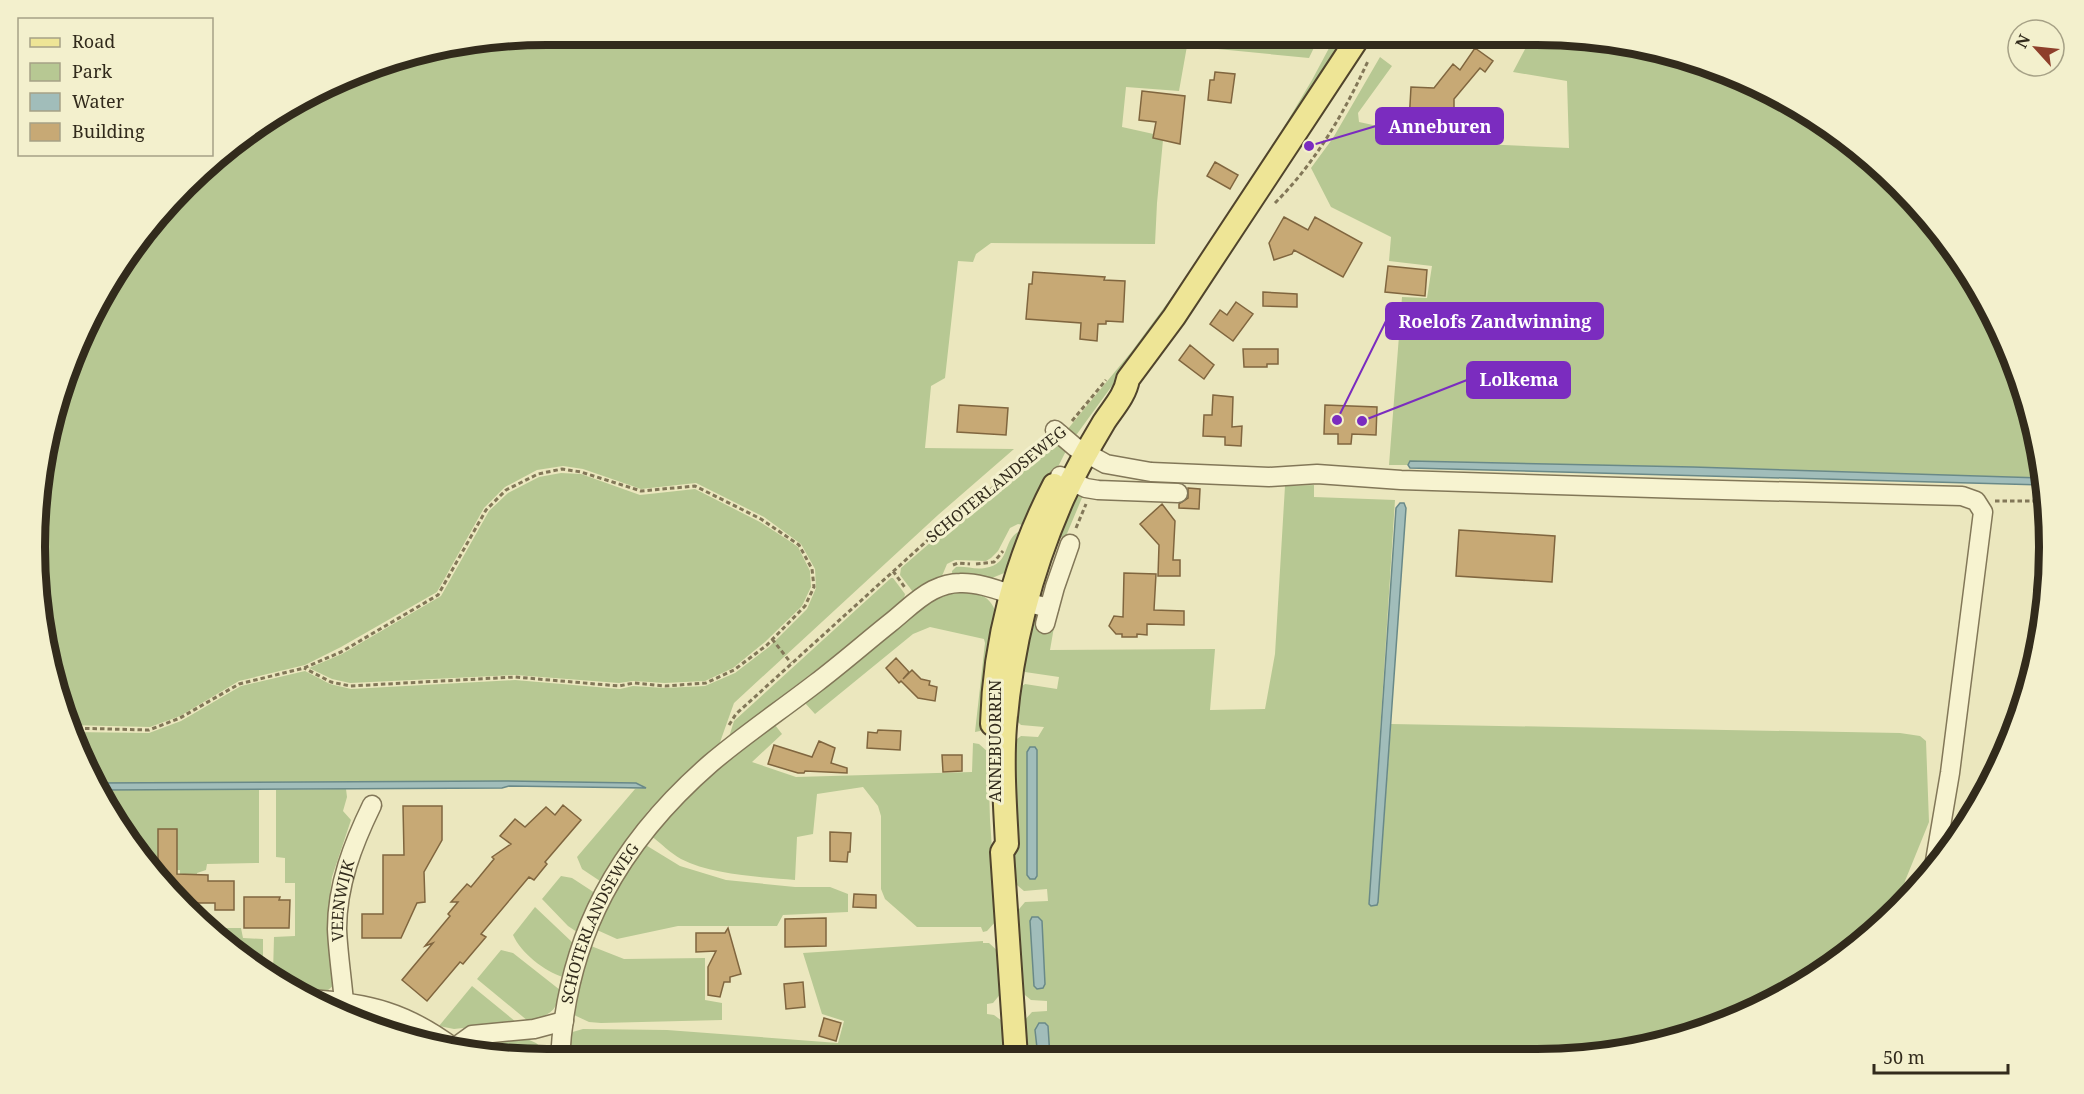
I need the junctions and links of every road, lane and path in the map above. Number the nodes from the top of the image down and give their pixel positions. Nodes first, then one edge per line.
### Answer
1 (1327, 45) edge
2 (1353, 45) edge
3 (1323, 54) dead end
4 (1300, 158) dead end
5 (1309, 164) dead end
6 (1119, 378) junction
7 (1069, 441) junction
8 (1065, 479) junction
9 (1093, 489) junction
10 (1178, 493) dead end
11 (1976, 501) junction
12 (2037, 501) edge
13 (1070, 544) joint
14 (1004, 548) dead end
15 (1040, 557) junction
16 (1062, 565) junction
17 (949, 568) dead end
18 (893, 571) junction
19 (910, 596) dead end
20 (1018, 596) junction
21 (772, 639) junction
22 (791, 663) junction
23 (304, 668) junction
24 (79, 728) edge
25 (730, 748) junction
26 (372, 806) dead end
27 (1937, 850) edge
28 (334, 1001) edge
29 (344, 1002) junction
30 (564, 1021) junction
31 (438, 1037) edge
32 (463, 1042) edge
33 (561, 1049) edge
34 (1015, 1049) edge

1 - 3 path
2 - 6 main road, SCHOTERLANDSEWEG
4 - 5 path
6 - 7 path, SCHOTERLANDSEWEG
6 - 7 main road, SCHOTERLANDSEWEG
7 - 8 main road, SCHOTERLANDSEWEG
7 - 11 street, SCHOTERLANDSEWEG
7 - 18 path, SCHOTERLANDSEWEG
8 - 9 street
8 - 15 main road, SCHOTERLANDSEWEG
8 - 20 main road, SCHOTERLANDSEWEG
9 - 10 street
9 - 13 path
11 - 12 path
11 - 27 street
13 - 16 street
14 - 17 path
15 - 16 street
15 - 20 main road, SCHOTERLANDSEWEG
16 - 20 street
18 - 19 path
18 - 22 path, SCHOTERLANDSEWEG
20 - 25 street, SCHOTERLANDSEWEG
20 - 34 main road, ANNEBUORREN
21 - 22 path
21 - 23 path
21 - 23 path
22 - 25 path, SCHOTERLANDSEWEG
23 - 24 path
25 - 30 street, SCHOTERLANDSEWEG
26 - 29 street, VEENWIJK
28 - 29 street
29 - 31 street
30 - 32 street, SCHOTERLANDSEWEG
30 - 33 street

